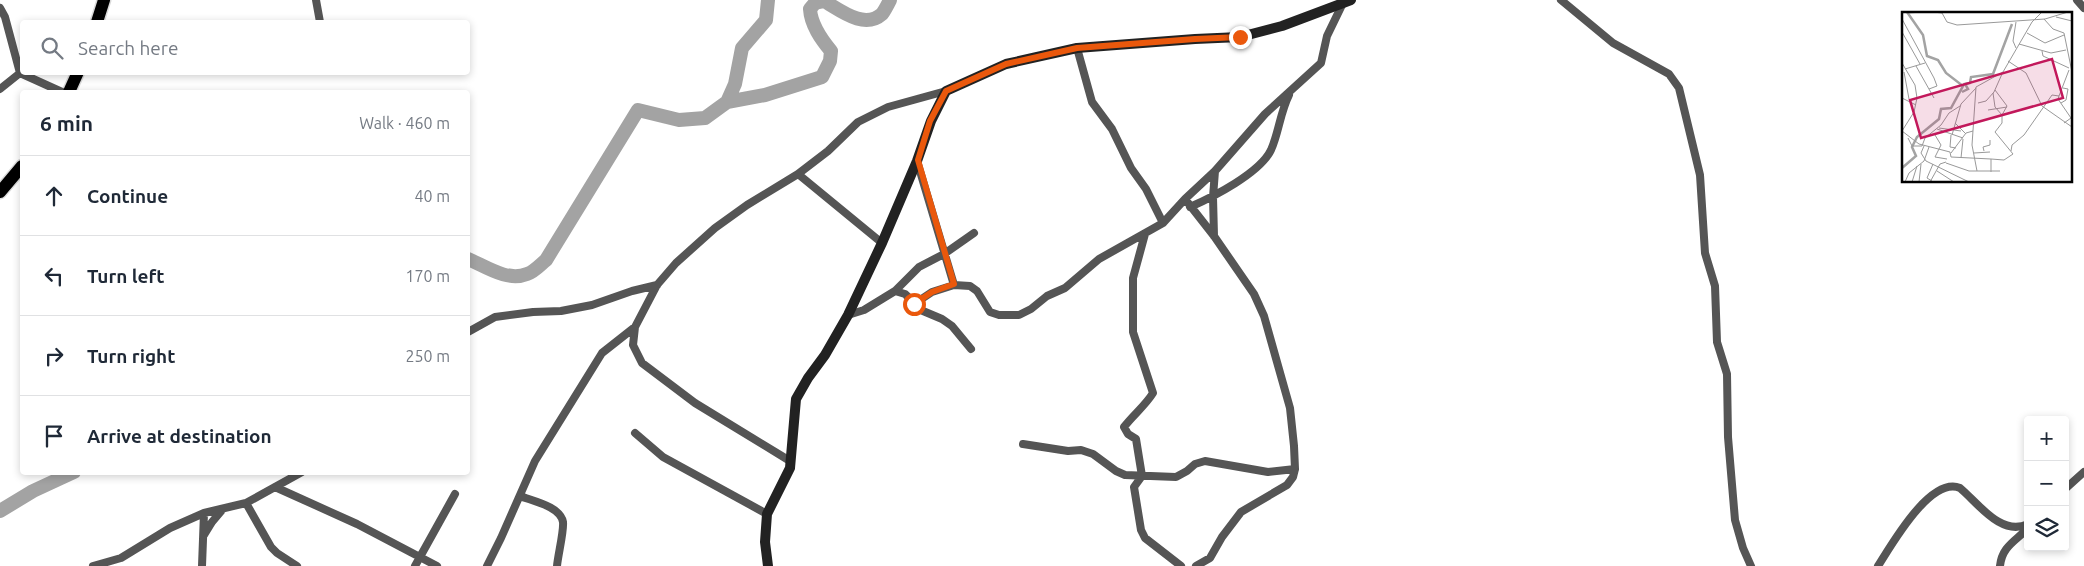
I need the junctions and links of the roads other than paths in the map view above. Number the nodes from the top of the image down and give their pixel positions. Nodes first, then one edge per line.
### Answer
1 (104, 0) edge
2 (316, 0) edge
3 (1561, 0) edge
4 (2077, 0) edge
5 (1347, 2) edge
6 (0, 8) edge
7 (2084, 8) edge
8 (98, 20) edge
9 (320, 20) edge
10 (1077, 48) junction
11 (20, 73) joint
12 (24, 75) edge
13 (77, 75) edge
14 (0, 89) edge
15 (58, 90) edge
16 (70, 90) edge
17 (946, 91) junction
18 (1291, 91) junction
19 (918, 160) junction
20 (20, 168) edge
21 (1215, 171) junction
22 (798, 174) junction
23 (0, 192) edge
24 (1213, 197) junction
25 (1185, 199) junction
26 (1190, 207) junction
27 (1163, 223) junction
28 (974, 233) dead end
29 (1145, 234) junction
30 (1214, 236) junction
31 (882, 243) junction
32 (944, 254) junction
33 (954, 284) junction
34 (657, 285) junction
35 (895, 291) junction
36 (914, 304) junction
37 (848, 315) junction
38 (635, 328) junction
39 (470, 331) edge
40 (970, 349) dead end
41 (635, 433) dead end
42 (1023, 444) dead end
43 (790, 461) junction
44 (1295, 470) junction
45 (2084, 473) edge
46 (297, 475) edge
47 (1142, 476) junction
48 (2069, 486) edge
49 (276, 487) junction
50 (455, 494) dead end
51 (520, 496) junction
52 (246, 502) junction
53 (223, 509) junction
54 (204, 513) junction
55 (767, 514) junction
56 (2024, 526) edge
57 (2024, 530) edge
58 (203, 537) junction
59 (420, 556) junction
60 (93, 566) edge
61 (202, 566) edge
62 (297, 566) edge
63 (415, 566) edge
64 (438, 566) edge
65 (487, 566) edge
66 (557, 566) edge
67 (768, 566) edge
68 (1181, 566) edge
69 (1196, 566) edge
70 (1751, 566) edge
71 (1878, 566) edge
72 (2000, 566) edge

1 - 8 main road
2 - 9 street
3 - 70 street
4 - 7 street
5 - 10 street
5 - 18 street
6 - 11 street
10 - 17 street
10 - 27 street
11 - 14 street
12 - 15 street
13 - 16 main road
17 - 19 street
17 - 22 street
18 - 21 street
18 - 24 street
19 - 31 street
19 - 32 street
20 - 23 main road
21 - 24 street
21 - 25 street
22 - 31 street
22 - 34 street
24 - 26 street
24 - 30 street
25 - 26 street
25 - 27 street
26 - 30 street
27 - 29 street
28 - 32 street
29 - 33 street
29 - 47 street
30 - 44 street
31 - 37 street
32 - 33 street
32 - 35 street
33 - 36 street
34 - 38 street
34 - 39 street
35 - 36 street
35 - 37 street
36 - 40 street
37 - 43 street
38 - 43 street
38 - 51 street
41 - 55 street
42 - 47 street
43 - 55 street
44 - 47 street
44 - 69 street
45 - 48 street
46 - 49 street
47 - 68 street
49 - 52 street
49 - 59 street
50 - 59 street
51 - 65 street
51 - 66 street
52 - 53 street
52 - 62 street
53 - 54 street
53 - 58 street
54 - 58 street
54 - 60 street
55 - 67 street
56 - 71 street
57 - 72 street
58 - 61 street
59 - 63 street
59 - 64 street

